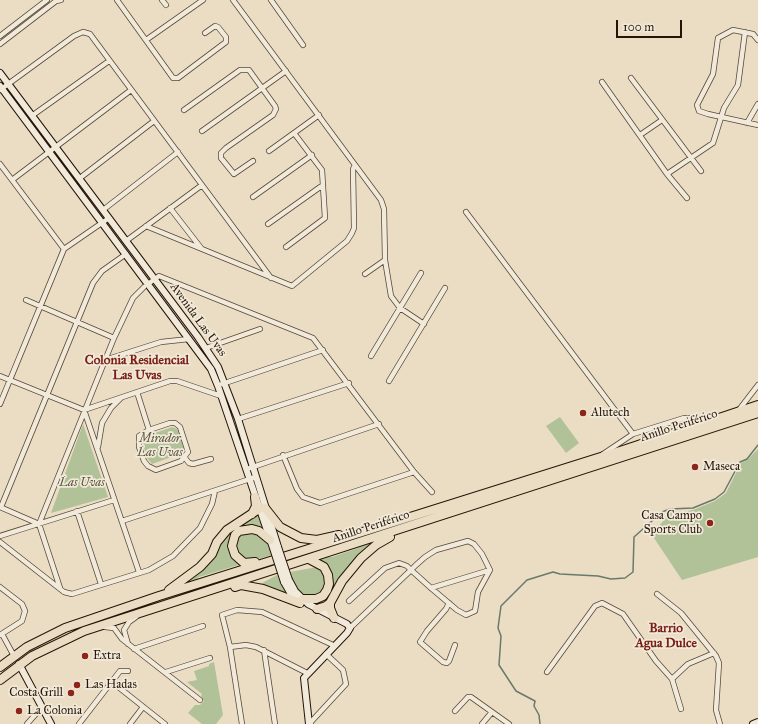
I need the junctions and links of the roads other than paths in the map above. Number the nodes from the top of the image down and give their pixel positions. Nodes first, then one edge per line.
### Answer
1 (48, 0) edge
2 (61, 0) edge
3 (117, 0) edge
4 (162, 0) edge
5 (202, 0) edge
6 (233, 0) edge
7 (271, 0) edge
8 (166, 5) dead end
9 (745, 32) junction
10 (205, 34) dead end
11 (0, 36) edge
12 (146, 40) junction
13 (758, 40) edge
14 (0, 44) edge
15 (303, 45) dead end
16 (109, 61) junction
17 (286, 71) junction
18 (0, 73) edge
19 (631, 78) dead end
20 (602, 82) dead end
21 (8, 84) junction
22 (263, 87) junction
23 (1, 88) edge
24 (131, 90) junction
25 (758, 104) edge
26 (184, 110) dead end
27 (32, 115) junction
28 (319, 115) junction
29 (720, 116) junction
30 (662, 120) junction
31 (154, 121) junction
32 (748, 123) junction
33 (758, 124) edge
34 (202, 131) dead end
35 (294, 133) junction
36 (640, 135) junction
37 (56, 147) junction
38 (269, 151) dead end
39 (49, 152) junction
40 (178, 152) junction
41 (312, 155) junction
42 (690, 158) junction
43 (253, 161) dead end
44 (0, 164) edge
45 (355, 165) junction
46 (701, 171) dead end
47 (667, 174) junction
48 (80, 178) junction
49 (12, 180) junction
50 (202, 185) junction
51 (323, 185) junction
52 (254, 197) dead end
53 (687, 198) dead end
54 (170, 208) junction
55 (103, 210) junction
56 (466, 212) dead end
57 (109, 218) junction
58 (102, 223) junction
59 (268, 224) dead end
60 (146, 226) junction
61 (126, 241) junction
62 (286, 247) dead end
63 (64, 249) junction
64 (202, 250) junction
65 (126, 254) junction
66 (385, 260) junction
67 (421, 273) dead end
68 (365, 274) dead end
69 (271, 278) junction
70 (154, 279) junction
71 (146, 285) junction
72 (446, 288) dead end
73 (26, 300) dead end
74 (40, 306) junction
75 (400, 308) junction
76 (77, 323) junction
77 (424, 324) junction
78 (260, 329) dead end
79 (114, 338) junction
80 (189, 339) junction
81 (206, 348) junction
82 (322, 350) junction
83 (371, 356) dead end
84 (105, 360) junction
85 (0, 376) edge
86 (9, 380) junction
87 (389, 381) dead end
88 (225, 383) junction
89 (349, 384) junction
90 (218, 386) junction
91 (757, 388) edge
92 (137, 392) junction
93 (47, 395) junction
94 (123, 396) junction
95 (221, 396) junction
96 (0, 404) edge
97 (758, 406) edge
98 (84, 410) junction
99 (758, 413) edge
100 (735, 414) junction
101 (238, 419) junction
102 (719, 419) junction
103 (379, 424) junction
104 (149, 430) junction
105 (633, 434) junction
106 (98, 450) junction
107 (283, 456) junction
108 (185, 458) junction
109 (211, 459) dead end
110 (596, 459) junction
111 (253, 467) junction
112 (246, 469) junction
113 (414, 472) junction
114 (256, 477) junction
115 (249, 480) junction
116 (215, 491) junction
117 (432, 492) dead end
118 (255, 497) junction
119 (114, 500) junction
120 (1, 507) edge
121 (262, 508) junction
122 (77, 511) junction
123 (251, 514) junction
124 (122, 521) junction
125 (39, 524) junction
126 (377, 528) junction
127 (402, 529) junction
128 (0, 536) edge
129 (0, 542) edge
130 (275, 544) junction
131 (272, 560) junction
132 (309, 560) junction
133 (411, 570) junction
134 (490, 570) junction
135 (139, 572) junction
136 (101, 584) junction
137 (0, 587) edge
138 (60, 588) junction
139 (431, 588) junction
140 (213, 590) junction
141 (657, 594) dead end
142 (159, 596) junction
143 (301, 601) junction
144 (349, 601) dead end
145 (330, 602) junction
146 (448, 603) junction
147 (317, 609) junction
148 (144, 612) junction
149 (334, 618) junction
150 (125, 626) junction
151 (202, 626) dead end
152 (96, 627) junction
153 (114, 628) junction
154 (350, 628) junction
155 (1, 634) edge
156 (129, 645) junction
157 (455, 645) dead end
158 (335, 646) junction
159 (230, 647) junction
160 (134, 649) junction
161 (264, 650) junction
162 (714, 653) junction
163 (326, 654) junction
164 (14, 656) junction
165 (210, 658) dead end
166 (19, 664) junction
167 (0, 667) edge
168 (128, 671) dead end
169 (166, 672) junction
170 (547, 672) dead end
171 (307, 673) junction
172 (672, 679) junction
173 (0, 680) edge
174 (112, 682) junction
175 (200, 700) dead end
176 (42, 707) junction
177 (143, 707) junction
178 (681, 709) dead end
179 (455, 711) dead end
180 (492, 712) junction
181 (758, 722) edge
182 (28, 724) edge
183 (51, 724) edge
184 (79, 724) edge
185 (130, 724) edge
186 (165, 724) edge
187 (242, 724) edge
188 (275, 724) edge
189 (310, 724) edge
190 (482, 724) edge
191 (509, 724) edge
192 (720, 724) edge
193 (753, 724) edge

1 - 11 street
2 - 14 street
3 - 12 street
4 - 8 street
5 - 12 street
6 - 17 street
7 - 15 street
9 - 13 street
9 - 29 street
9 - 29 street
10 - 12 street
16 - 21 street
16 - 24 street
16 - 27 street
17 - 22 street
17 - 28 street
18 - 21 street, Avenida Las Uvas
19 - 30 street
20 - 36 street
21 - 23 street
21 - 27 street, Avenida Las Uvas
22 - 26 street
22 - 34 street
22 - 43 street
23 - 39 street, Avenida Las Uvas
24 - 31 street
24 - 37 street
25 - 32 street
27 - 37 street, Avenida Las Uvas
28 - 35 street
28 - 45 street
29 - 32 street
29 - 42 street
30 - 36 street
30 - 42 street
31 - 40 street
31 - 48 street
32 - 33 street
35 - 38 street
35 - 41 street
36 - 47 street
37 - 39 street
37 - 48 street, Avenida Las Uvas
39 - 49 street
39 - 58 street, Avenida Las Uvas
40 - 50 street
40 - 55 street
41 - 51 street
41 - 52 street
42 - 46 street
42 - 47 street
44 - 49 street
45 - 66 street
45 - 69 street
47 - 53 street
48 - 55 street, Avenida Las Uvas
49 - 63 street
50 - 54 street
50 - 69 street
51 - 59 street
51 - 62 street
54 - 60 street
54 - 64 street
55 - 57 street, Avenida Las Uvas
56 - 105 street
57 - 58 street
57 - 61 street, Avenida Las Uvas
58 - 63 street
58 - 65 street, Avenida Las Uvas
60 - 61 street
60 - 64 street
61 - 70 street, Avenida Las Uvas
63 - 74 street
64 - 69 street
65 - 71 street, Avenida Las Uvas
65 - 76 street
66 - 68 street
66 - 75 street
67 - 75 street
70 - 71 street
70 - 81 street, Avenida Las Uvas
70 - 82 street
71 - 79 street
71 - 80 street, Avenida Las Uvas
72 - 77 street
73 - 74 street
74 - 76 street
74 - 86 street
75 - 77 street
75 - 83 street
76 - 79 street
76 - 93 street
77 - 87 street
78 - 81 street
79 - 84 street
80 - 84 street
80 - 90 street, Avenida Las Uvas
81 - 88 street, Avenida Las Uvas
82 - 88 street
82 - 89 street
84 - 98 street
85 - 86 street
86 - 93 street
86 - 96 street
88 - 90 street
88 - 101 street, Avenida Las Uvas
89 - 101 street
89 - 103 street
90 - 95 street, Avenida Las Uvas
91 - 100 street
92 - 94 street
92 - 95 street
92 - 104 street
93 - 98 street
93 - 120 street
94 - 98 street
94 - 106 street
95 - 112 street, Avenida Las Uvas
97 - 100 highway, Anillo Periférico
98 - 106 street
98 - 125 street
99 - 127 highway, Anillo Periférico
100 - 102 highway, Anillo Periférico
101 - 111 street, Avenida Las Uvas
102 - 105 street
102 - 110 highway, Anillo Periférico
103 - 107 street
103 - 113 street
104 - 108 street
104 - 108 street
105 - 110 street
106 - 119 street
107 - 111 street
107 - 113 street
108 - 109 street
110 - 126 highway, Anillo Periférico
111 - 112 street
111 - 114 street, Avenida Las Uvas
112 - 115 street, Avenida Las Uvas
113 - 117 street
114 - 115 street
114 - 121 street, Avenida Las Uvas
115 - 116 street
115 - 118 street, Avenida Las Uvas
116 - 124 street
116 - 135 street
118 - 121 street, Avenida Las Uvas
118 - 123 highway
119 - 122 street
119 - 124 street
120 - 125 street
121 - 123 highway
121 - 126 highway
121 - 130 street, Avenida Las Uvas
122 - 125 street
122 - 136 street
123 - 142 highway
124 - 135 street
125 - 128 street
125 - 138 street
126 - 131 highway, Anillo Periférico
127 - 132 highway, Anillo Periférico
127 - 145 highway
129 - 138 street
130 - 131 highway
130 - 143 street, Avenida Las Uvas, bridge
131 - 142 highway, Anillo Periférico
132 - 140 highway, Anillo Periférico
132 - 143 highway
133 - 134 street
133 - 139 street
133 - 144 street
133 - 154 street
134 - 139 street
134 - 146 street
135 - 136 street
136 - 138 street
137 - 155 street
139 - 146 street
140 - 143 highway
140 - 148 highway, Anillo Periférico
141 - 162 street
142 - 164 highway, Anillo Periférico
143 - 147 street, Avenida Las Uvas
145 - 147 highway
145 - 149 highway
146 - 157 street
147 - 149 street, Avenida Las Uvas
148 - 150 street
148 - 152 highway, Anillo Periférico
149 - 154 street, Avenida Las Uvas
150 - 153 street
150 - 156 street
151 - 160 street
152 - 153 street
152 - 166 highway, Anillo Periférico
153 - 156 street
154 - 158 street
155 - 164 street
156 - 160 street
158 - 159 street
158 - 163 street
159 - 161 street
159 - 187 street
160 - 169 street
161 - 171 street
161 - 188 street
162 - 172 street
162 - 192 street
163 - 171 street
163 - 189 street
164 - 167 highway, Anillo Periférico
165 - 169 street
166 - 173 highway, Anillo Periférico
166 - 176 street
168 - 174 street
169 - 175 street
170 - 172 street
171 - 189 street
172 - 178 street
174 - 177 street
174 - 184 street
176 - 182 street
176 - 183 street
177 - 185 street
177 - 186 street
179 - 180 street
180 - 190 street
180 - 191 street
181 - 193 street

